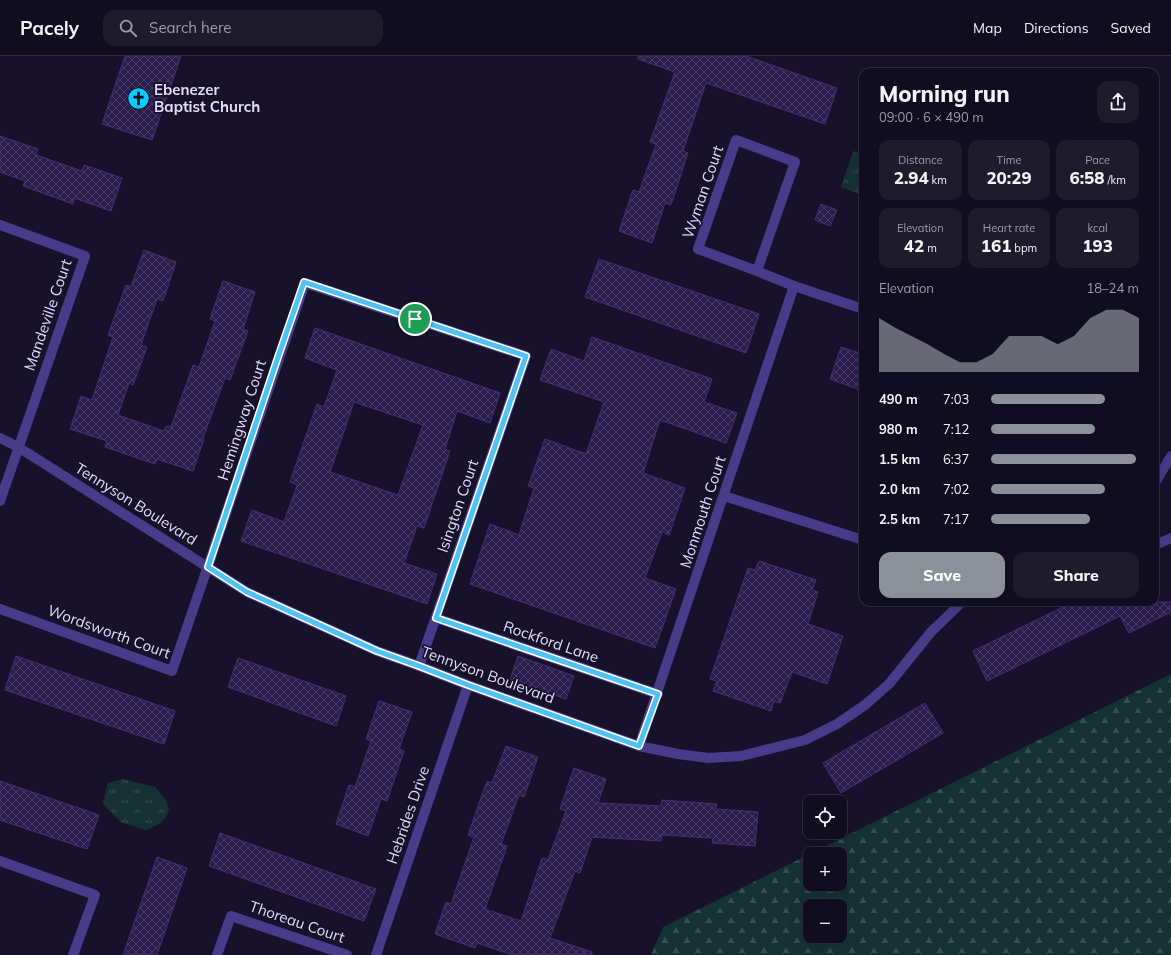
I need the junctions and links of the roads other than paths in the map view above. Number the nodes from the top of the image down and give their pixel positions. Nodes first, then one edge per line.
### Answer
1 (0, 225) edge
2 (756, 270) junction
3 (304, 282) joint
4 (794, 286) junction
5 (859, 308) edge
6 (0, 438) edge
7 (18, 447) junction
8 (1171, 456) edge
9 (1159, 476) edge
10 (724, 496) junction
11 (0, 501) edge
12 (1171, 538) edge
13 (859, 539) edge
14 (1159, 543) edge
15 (208, 567) junction
16 (958, 606) edge
17 (0, 609) edge
18 (436, 618) junction
19 (419, 666) junction
20 (468, 685) junction
21 (658, 694) junction
22 (639, 746) junction
23 (0, 862) edge
24 (73, 955) edge
25 (217, 955) edge
26 (347, 955) edge
27 (376, 955) edge

1 - 7 street, Mandeville Court
2 - 2 street, Wyman Court
2 - 4 street, Wyman Court
3 - 15 street, Hemingway Court
3 - 18 street, Isington Court
4 - 5 street, Wyman Court
4 - 10 street, Monmouth Court
6 - 7 street, Tennyson Boulevard
7 - 11 street
7 - 15 street, Tennyson Boulevard
8 - 9 street
10 - 13 street
10 - 21 street, Monmouth Court
12 - 14 street
15 - 17 street, Wordsworth Court
15 - 19 street, Tennyson Boulevard
16 - 22 street, Tennyson Boulevard
18 - 19 street, Isington Court
18 - 21 street, Rockford Lane
19 - 20 street, Tennyson Boulevard
20 - 22 street, Tennyson Boulevard
20 - 27 street, Hebrides Drive
21 - 22 street, Monmouth Court
23 - 24 street
25 - 26 street, Thoreau Court

